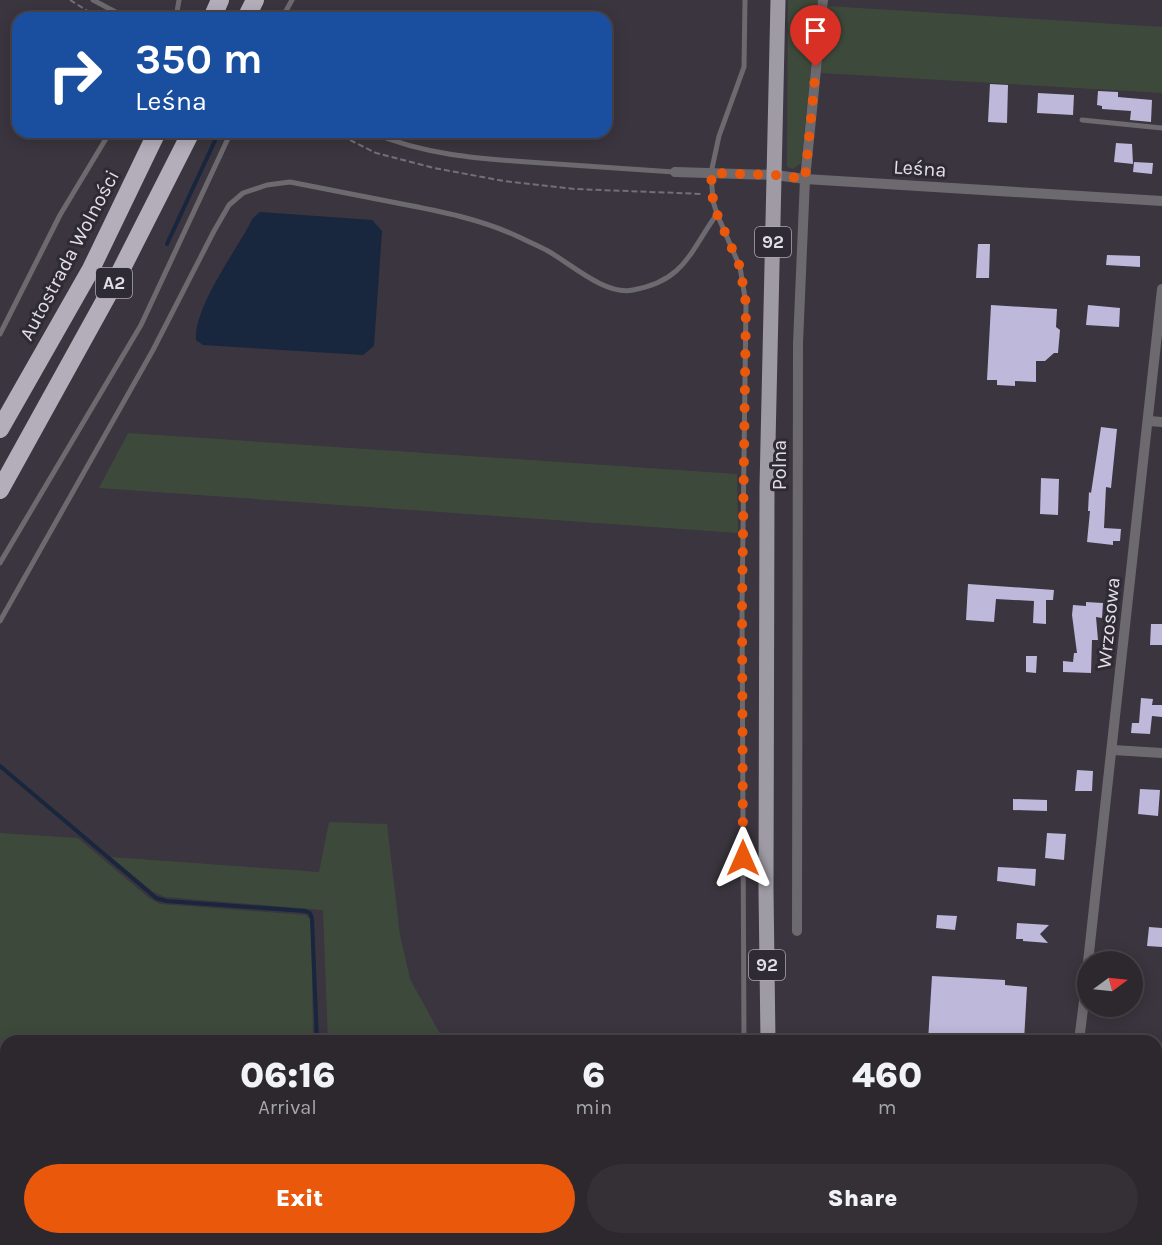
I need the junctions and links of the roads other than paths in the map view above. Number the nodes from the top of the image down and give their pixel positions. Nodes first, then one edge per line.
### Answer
1 (93, 0) edge
2 (745, 0) edge
3 (778, 0) edge
4 (823, 0) edge
5 (116, 12) edge
6 (1082, 120) dead end
7 (1162, 128) edge
8 (106, 138) edge
9 (154, 138) edge
10 (188, 138) edge
11 (228, 138) edge
12 (385, 138) edge
13 (675, 172) joint
14 (711, 173) junction
15 (775, 175) junction
16 (805, 179) junction
17 (1162, 201) edge
18 (717, 214) junction
19 (1162, 289) edge
20 (0, 333) edge
21 (1149, 421) junction
22 (1162, 422) edge
23 (0, 429) edge
24 (0, 490) edge
25 (0, 563) edge
26 (0, 621) edge
27 (1113, 750) junction
28 (1162, 753) edge
29 (797, 931) dead end
30 (1089, 951) edge
31 (1082, 1017) edge
32 (744, 1035) edge
33 (768, 1035) edge
34 (1080, 1035) edge

1 - 5 lane
2 - 14 lane
3 - 15 main road, 92
4 - 16 street, Polna
6 - 7 lane
8 - 20 lane
9 - 23 highway, Autostrada Wolności / A2
10 - 24 highway, A2
11 - 25 lane
12 - 13 lane
13 - 14 street, Leśna
14 - 15 street, Leśna
14 - 18 lane
15 - 16 street, Leśna
15 - 33 main road, 92
16 - 17 street, Leśna
16 - 29 street, Polna
18 - 26 lane
18 - 32 lane
19 - 21 street, Wrzosowa
21 - 22 street
21 - 27 street, Wrzosowa
27 - 28 street
27 - 30 street, Wrzosowa
31 - 34 street

